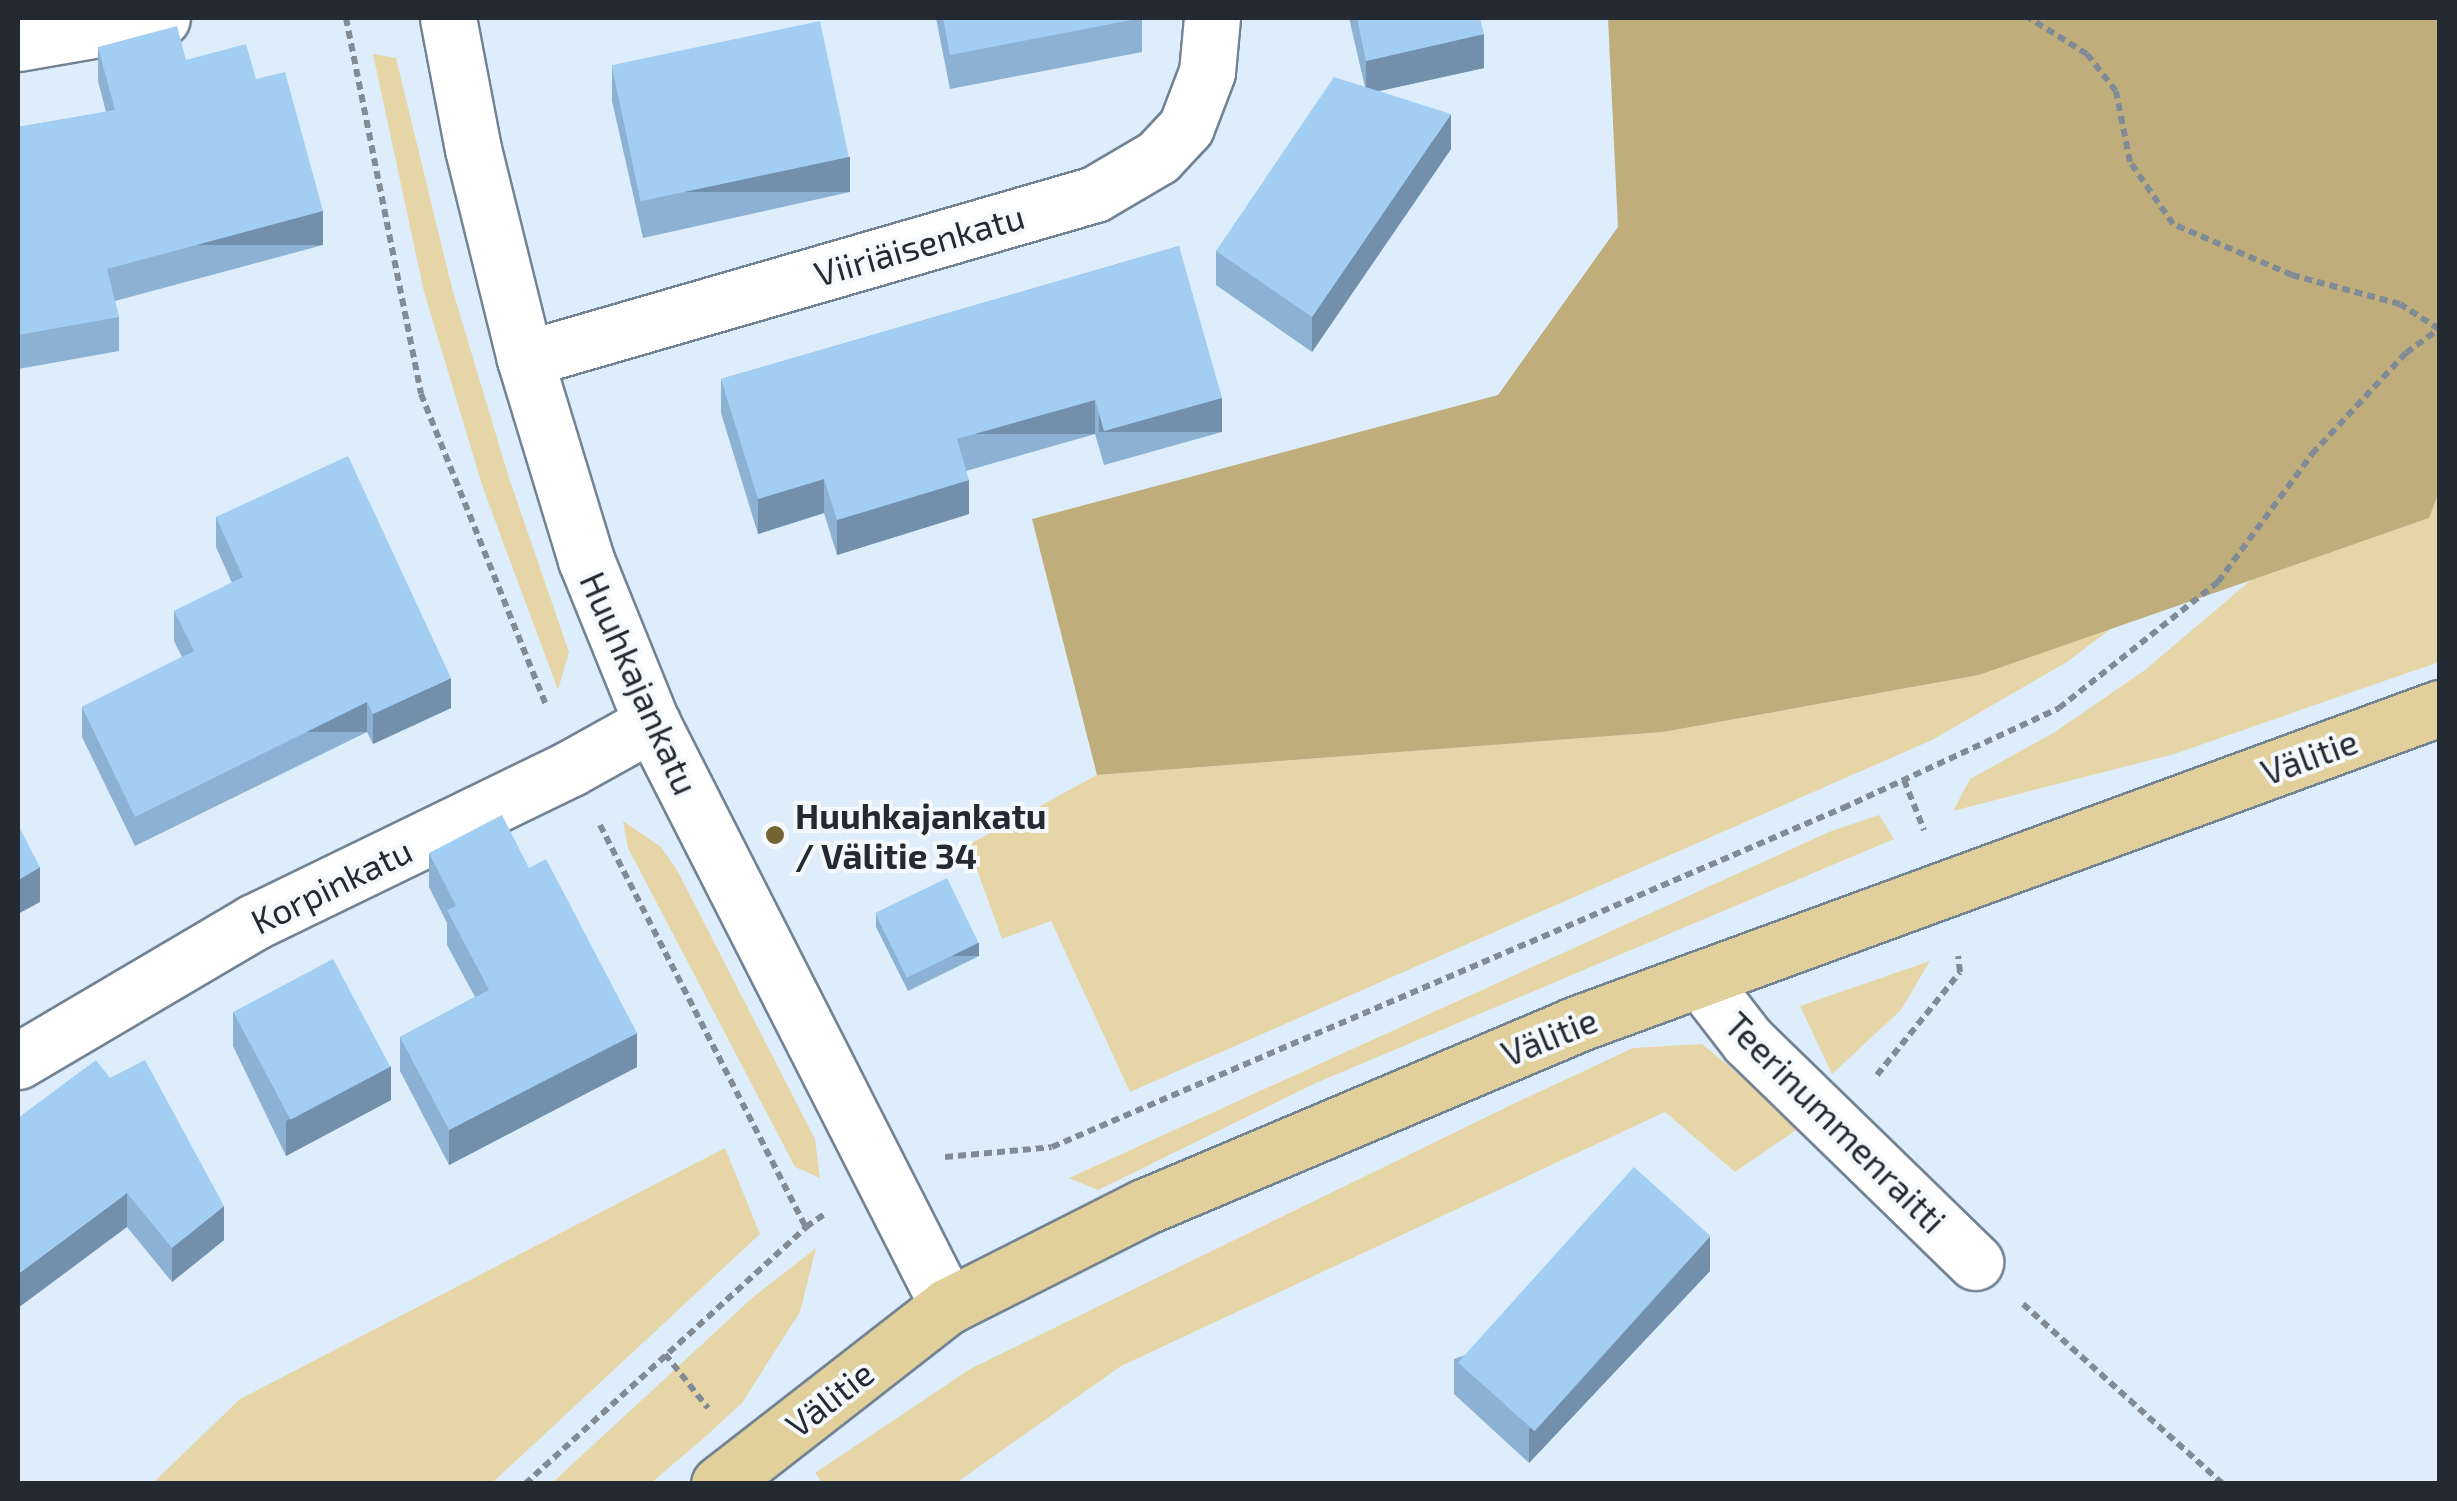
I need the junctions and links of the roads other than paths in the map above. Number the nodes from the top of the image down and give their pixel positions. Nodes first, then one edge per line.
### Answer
1 (162, 18) edge
2 (448, 18) edge
3 (1212, 18) edge
4 (18, 43) edge
5 (525, 359) junction
6 (2440, 708) edge
7 (652, 722) junction
8 (1700, 979) junction
9 (18, 1061) edge
10 (1975, 1262) road end
11 (948, 1306) junction
12 (719, 1484) edge

1 - 4 street
2 - 5 street, Huuhkajankatu
3 - 5 street, Viiriäisenkatu
5 - 7 street, Huuhkajankatu
6 - 8 main road, Välitie
7 - 9 street, Korpinkatu
7 - 11 street, Huuhkajankatu
8 - 10 street, Teerinummenraitti
8 - 11 main road, Välitie
11 - 12 main road, Välitie

